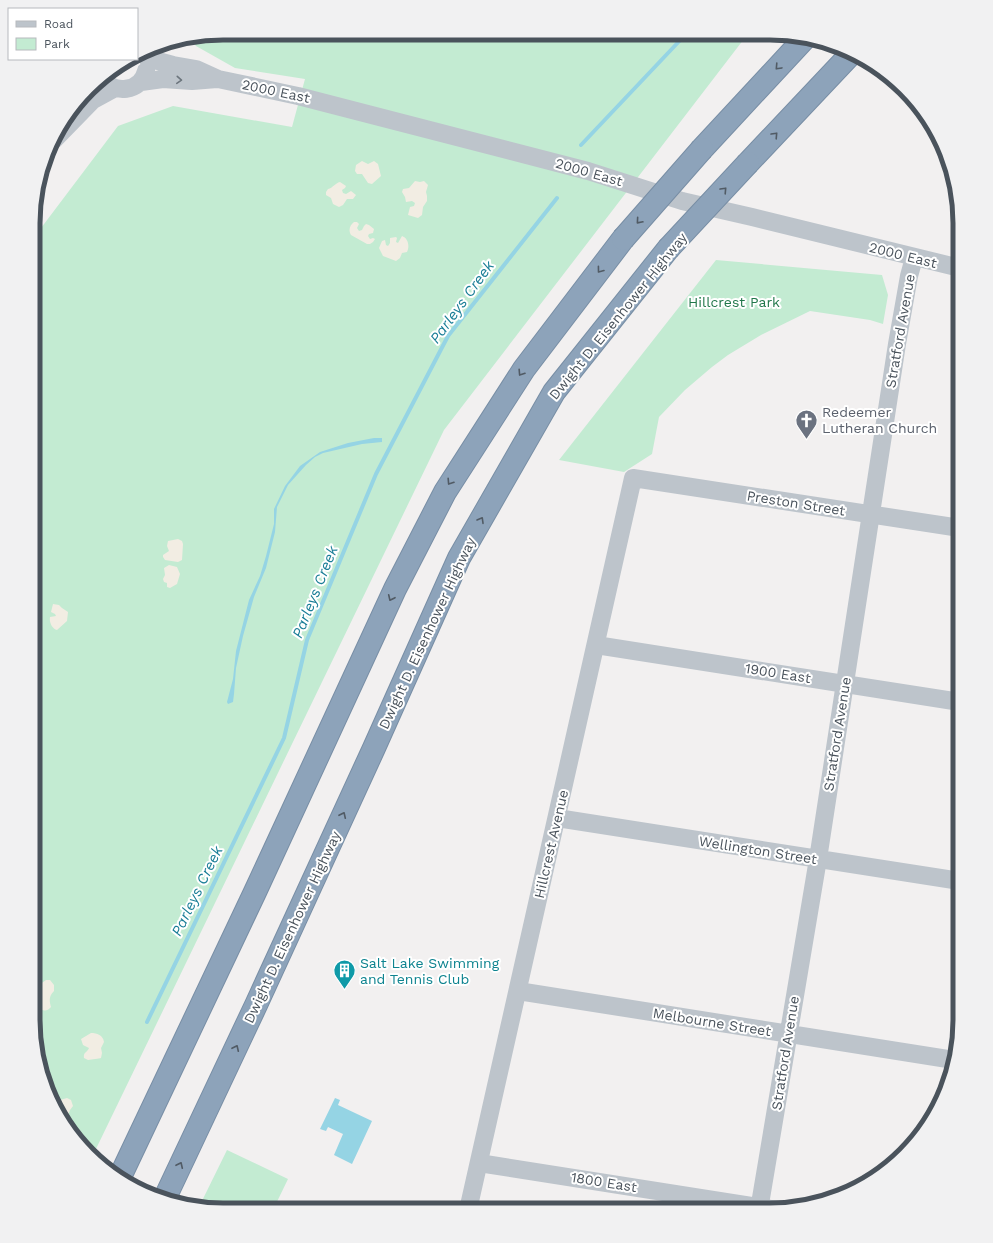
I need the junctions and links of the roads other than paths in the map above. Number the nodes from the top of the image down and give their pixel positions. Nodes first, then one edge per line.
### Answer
1 (800, 43) edge
2 (148, 56) edge
3 (146, 57) edge
4 (848, 57) edge
5 (218, 79) junction
6 (141, 82) junction
7 (108, 83) edge
8 (67, 127) edge
9 (914, 258) junction
10 (953, 266) edge
11 (633, 478) joint
12 (870, 515) junction
13 (953, 527) edge
14 (596, 645) junction
15 (844, 684) junction
16 (953, 701) edge
17 (557, 818) junction
18 (818, 859) junction
19 (953, 880) edge
20 (518, 991) junction
21 (788, 1034) junction
22 (948, 1059) edge
23 (479, 1163) junction
24 (122, 1173) edge
25 (167, 1194) edge
26 (470, 1203) edge
27 (728, 1203) edge
28 (760, 1203) edge

1 -> 24 highway, bridge
2 - 5 street, 2000 East
3 - 6 street
25 -> 4 highway, Dwight D. Eisenhower Highway, bridge
6 -> 5 street, 2000 East
5 - 9 street, 2000 East
6 - 7 street, 2000 East
7 - 8 street
9 - 10 street, 2000 East
9 - 12 street, Stratford Avenue
11 - 12 street, Preston Street
11 - 14 street, Hillcrest Avenue
12 - 13 street, Preston Street
12 - 15 street, Stratford Avenue
14 - 15 street, 1900 East
14 - 17 street, Hillcrest Avenue
15 - 16 street, 1900 East
15 - 18 street, Stratford Avenue
17 - 18 street, Wellington Street
17 - 20 street, Hillcrest Avenue
18 - 19 street, Wellington Street
18 - 21 street, Stratford Avenue
20 - 21 street, Melbourne Street
20 - 23 street, Hillcrest Avenue
21 - 22 street, Melbourne Street
21 - 28 street, Stratford Avenue
23 - 26 street, Hillcrest Avenue
23 - 27 street, 1800 East

